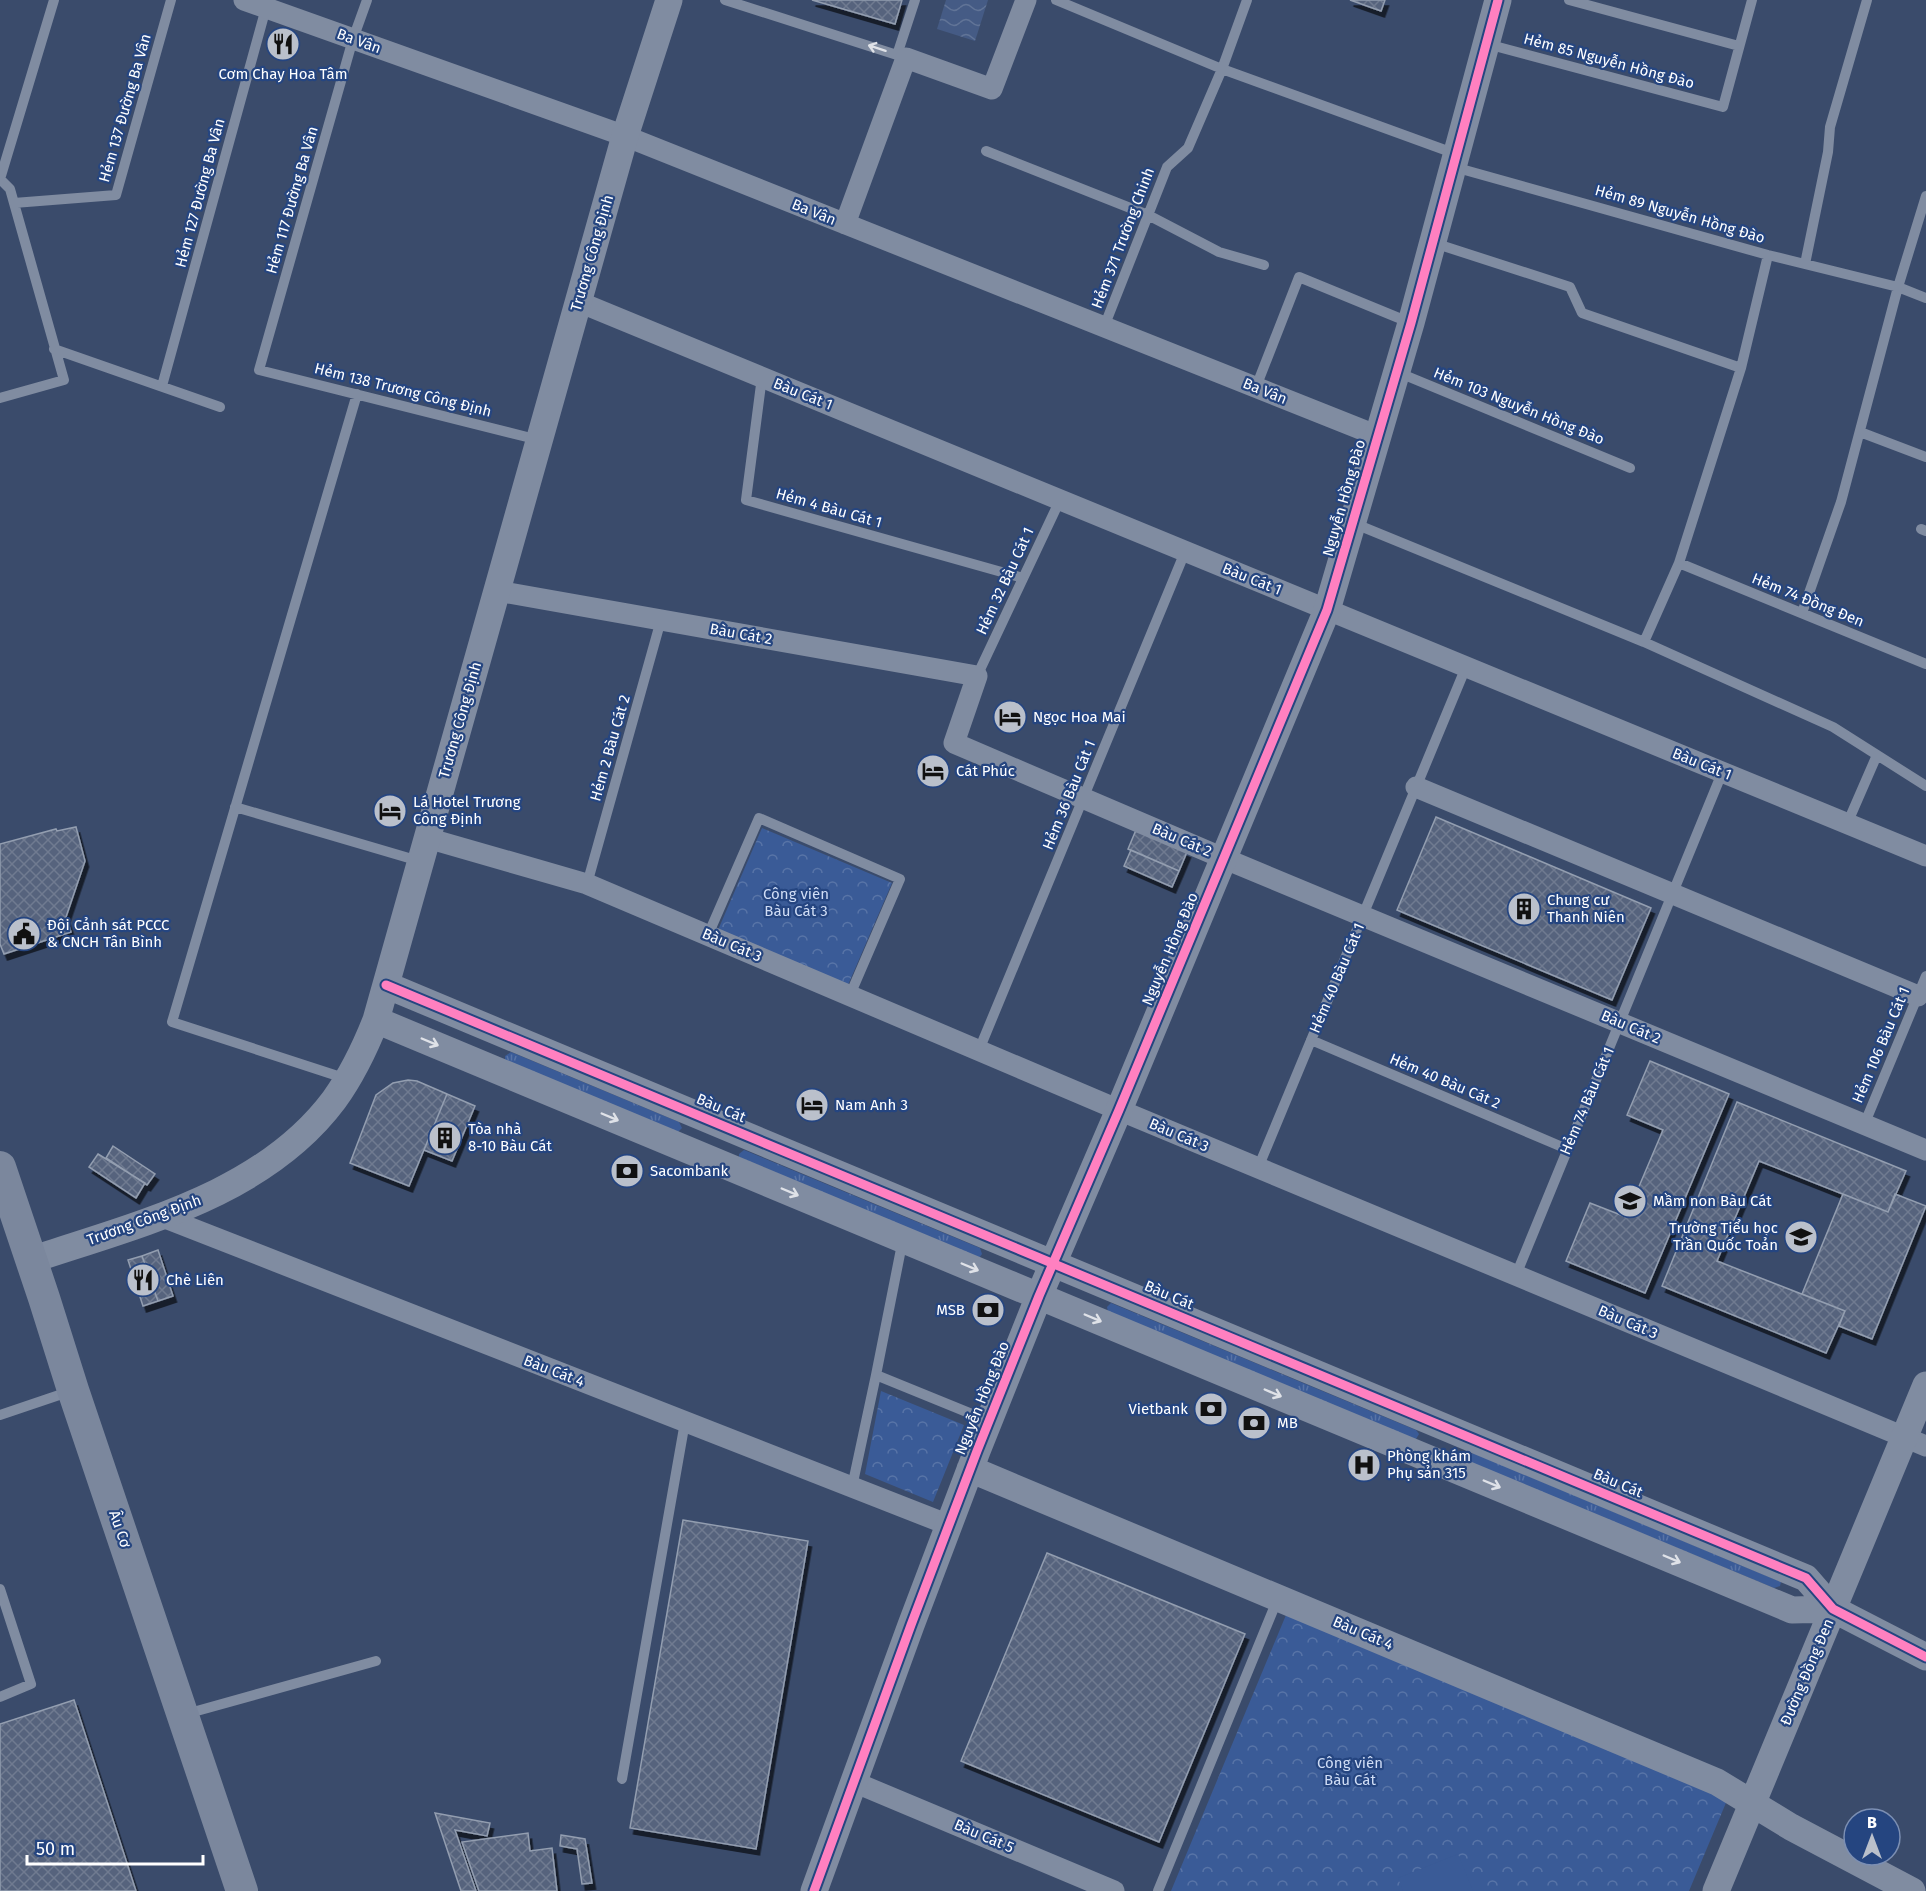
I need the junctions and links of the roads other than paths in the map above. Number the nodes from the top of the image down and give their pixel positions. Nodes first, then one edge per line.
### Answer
1 (54, 0) edge
2 (171, 0) edge
3 (244, 0) edge
4 (368, 0) edge
5 (669, 0) edge
6 (725, 0) edge
7 (915, 0) edge
8 (1026, 0) edge
9 (1056, 0) edge
10 (1247, 0) edge
11 (1498, 0) edge
12 (1569, 0) edge
13 (1752, 0) edge
14 (1867, 0) edge
15 (266, 8) junction
16 (353, 39) junction
17 (1486, 44) junction
18 (1739, 46) junction
19 (1222, 69) junction
20 (625, 136) junction
21 (986, 151) dead end
22 (1455, 160) junction
23 (0, 179) edge
24 (5, 190) edge
25 (1926, 196) edge
26 (14, 203) junction
27 (1148, 215) junction
28 (845, 224) junction
29 (1433, 243) junction
30 (1768, 255) junction
31 (1805, 264) junction
32 (1264, 265) dead end
33 (1898, 287) junction
34 (1926, 298) edge
35 (579, 302) junction
36 (1411, 323) junction
37 (1104, 327) junction
38 (54, 348) junction
39 (1741, 368) junction
40 (259, 370) joint
41 (1397, 372) junction
42 (762, 377) junction
43 (162, 386) junction
44 (1256, 387) junction
45 (357, 394) junction
46 (0, 398) edge
47 (220, 406) dead end
48 (1860, 432) junction
49 (1378, 436) junction
50 (539, 440) junction
51 (1926, 457) edge
52 (1630, 468) dead end
53 (1060, 500) junction
54 (1352, 523) junction
55 (1185, 552) junction
56 (1679, 564) junction
57 (1023, 578) junction
58 (497, 591) junction
59 (1327, 610) junction
60 (1802, 613) junction
61 (661, 620) junction
62 (1644, 642) junction
63 (1926, 664) edge
64 (1466, 667) junction
65 (977, 676) junction
66 (1876, 756) junction
67 (1722, 773) junction
68 (1926, 786) edge
69 (1416, 788) junction
70 (1084, 798) junction
71 (236, 807) junction
72 (1847, 824) junction
73 (424, 850) junction
74 (1926, 856) edge
75 (1223, 858) junction
76 (587, 884) junction
77 (1673, 893) junction
78 (1363, 916) junction
79 (708, 935) junction
80 (1926, 976) edge
81 (386, 985) junction
82 (850, 995) junction
83 (1918, 996) junction
84 (376, 1020) junction
85 (1620, 1022) junction
86 (1311, 1040) junction
87 (979, 1050) junction
88 (348, 1079) junction
89 (1119, 1110) junction
90 (723, 1125) junction
91 (1864, 1125) junction
92 (1567, 1149) junction
93 (1926, 1150) edge
94 (709, 1158) junction
95 (0, 1167) edge
96 (1258, 1168) junction
97 (160, 1216) junction
98 (903, 1239) junction
99 (31, 1260) junction
100 (1053, 1263) junction
101 (1516, 1275) junction
102 (1039, 1296) junction
103 (876, 1376) junction
104 (1926, 1386) edge
105 (73, 1390) junction
106 (0, 1415) edge
107 (989, 1421) junction
108 (685, 1422) junction
109 (1453, 1430) junction
110 (1915, 1442) edge
111 (1439, 1462) junction
112 (970, 1468) junction
113 (852, 1487) junction
114 (949, 1525) junction
115 (0, 1589) edge
116 (1278, 1598) junction
117 (1833, 1609) junction
118 (1926, 1657) edge
119 (376, 1661) dead end
120 (0, 1697) edge
121 (183, 1715) junction
122 (622, 1779) dead end
123 (854, 1782) junction
124 (1752, 1803) junction
125 (242, 1891) edge
126 (814, 1891) edge
127 (1114, 1891) edge
128 (1158, 1891) edge
129 (1716, 1891) edge
130 (1912, 1891) edge

1 - 23 lane
2 - 26 lane, Hẻm 137 Đường Ba Vân
3 - 15 street, Ba Vân
4 - 16 lane, Hẻm 117 Đường Ba Vân
5 - 20 street, Trương Công Định
7 -> 6 lane
8 - 28 street
9 - 19 lane, Hẻm 89 Nguyễn Hồng Đào
10 - 19 lane, Hẻm 371 Trường Chinh
11 - 17 street, Nguyễn Hồng Đào
12 - 18 lane
13 - 18 lane
14 - 31 lane
15 - 16 street, Ba Vân
15 - 43 lane, Hẻm 127 Đường Ba Vân
16 - 20 street, Ba Vân
16 - 40 lane, Hẻm 117 Đường Ba Vân
17 - 18 lane, Hẻm 85 Nguyễn Hồng Đào
17 - 22 street, Nguyễn Hồng Đào
19 - 22 lane, Hẻm 89 Nguyễn Hồng Đào
19 - 27 lane, Hẻm 371 Trường Chinh
20 - 28 street, Ba Vân
20 - 35 street, Trương Công Định
21 - 27 lane
22 - 29 street, Nguyễn Hồng Đào
22 - 30 lane, Hẻm 89 Nguyễn Hồng Đào
23 - 24 lane
24 - 26 lane
25 - 33 lane
26 - 38 lane
27 - 32 lane
27 - 37 lane, Hẻm 371 Trường Chinh
28 - 37 street, Ba Vân
29 - 36 street, Nguyễn Hồng Đào
29 - 39 lane
30 - 31 lane, Hẻm 89 Nguyễn Hồng Đào
30 - 39 lane
31 - 33 lane, Hẻm 89 Nguyễn Hồng Đào
33 - 34 lane, Hẻm 89 Nguyễn Hồng Đào
33 - 48 lane
35 - 42 street, Bàu Cát 1
35 - 50 street, Trương Công Định
36 - 41 street, Nguyễn Hồng Đào
36 - 44 lane
37 - 44 street, Ba Vân
38 - 43 lane
38 - 46 lane
39 - 56 lane
40 - 45 lane, Hẻm 138 Trương Công Định
41 - 49 street, Nguyễn Hồng Đào
41 - 52 lane, Hẻm 103 Nguyễn Hồng Đào
42 - 53 street, Bàu Cát 1
42 - 57 lane, Hẻm 4 Bàu Cát 1
43 - 47 lane
44 - 49 street, Ba Vân
45 - 50 lane, Hẻm 138 Trương Công Định
45 - 71 lane
48 - 51 lane
48 - 60 lane
49 - 54 street, Nguyễn Hồng Đào
50 - 58 street, Trương Công Định
53 - 55 street, Bàu Cát 1
53 - 57 lane, Hẻm 32 Bàu Cát 1
54 - 59 street, Nguyễn Hồng Đào
54 - 62 lane
55 - 59 street, Bàu Cát 1
55 - 70 lane, Hẻm 36 Bàu Cát 1
56 - 60 lane, Hẻm 74 Đồng Đen
56 - 62 lane
57 - 65 lane, Hẻm 32 Bàu Cát 1
58 - 61 street, Bàu Cát 2
58 - 73 street, Trương Công Định
59 - 64 street, Bàu Cát 1
59 - 75 street, Nguyễn Hồng Đào
60 - 63 lane, Hẻm 74 Đồng Đen
61 - 65 street, Bàu Cát 2
61 - 76 lane, Hẻm 2 Bàu Cát 2
62 - 66 lane
64 - 67 street, Bàu Cát 1
64 - 69 lane, Hẻm 40 Bàu Cát 1
65 - 70 street, Bàu Cát 2
66 - 68 lane
66 - 72 lane
67 - 72 street, Bàu Cát 1
67 - 77 lane, Hẻm 74 Bàu Cát 1
69 - 77 street
69 - 78 lane, Hẻm 40 Bàu Cát 1
70 - 75 street, Bàu Cát 2
70 - 87 lane, Hẻm 36 Bàu Cát 1
71 - 73 lane
71 - 88 lane
72 - 74 street, Bàu Cát 1
73 - 76 street, Bàu Cát 3
73 - 81 street, Trương Công Định
75 - 78 street, Bàu Cát 2
75 - 89 street, Nguyễn Hồng Đào
76 - 79 street, Bàu Cát 3
77 - 83 street
77 - 85 lane, Hẻm 74 Bàu Cát 1
78 - 85 street, Bàu Cát 2
78 - 86 lane, Hẻm 40 Bàu Cát 1
79 - 82 street, Bàu Cát 3
79 - 82 lane
80 - 83 lane, Hẻm 106 Bàu Cát 1
81 - 84 street, Trương Công Định
81 - 90 street, Bàu Cát
82 - 87 street, Bàu Cát 3
83 - 91 lane, Hẻm 106 Bàu Cát 1
84 - 88 street, Trương Công Định
84 -> 94 street, Bàu Cát
85 - 91 street, Bàu Cát 2
85 - 92 lane, Hẻm 74 Bàu Cát 1
86 - 92 lane, Hẻm 40 Bàu Cát 2
86 - 96 lane, Hẻm 40 Bàu Cát 1
87 - 89 street, Bàu Cát 3
88 - 97 street, Trương Công Định
89 - 96 street, Bàu Cát 3
89 - 100 street, Nguyễn Hồng Đào
90 - 94 street
90 - 100 street, Bàu Cát
91 - 93 street, Bàu Cát 2
92 - 101 lane, Hẻm 74 Bàu Cát 1
94 -> 98 street, Bàu Cát
95 - 99 main road, Âu Cơ
96 - 101 street, Bàu Cát 3
97 - 99 street, Trương Công Định
97 - 108 street, Bàu Cát 4
98 -> 102 street, Bàu Cát
98 - 103 lane
99 - 105 main road, Âu Cơ
100 - 102 street, Nguyễn Hồng Đào
100 - 109 street, Bàu Cát
101 - 110 street, Bàu Cát 3
102 - 107 street, Nguyễn Hồng Đào
102 -> 111 street, Bàu Cát
103 - 107 lane
103 - 113 lane
104 - 110 street, Đường Đồng Đen
105 - 106 lane
105 - 121 main road, Âu Cơ
107 - 112 street, Nguyễn Hồng Đào
108 - 113 street, Bàu Cát 4
108 - 122 lane
109 - 111 street
109 - 117 street, Bàu Cát
110 - 117 street, Đường Đồng Đen
111 -> 117 street, Bàu Cát
112 - 114 street, Nguyễn Hồng Đào
112 - 116 street, Bàu Cát 4
113 - 114 street, Bàu Cát 4
114 - 123 street, Nguyễn Hồng Đào
115 - 120 lane
116 - 124 street, Bàu Cát 4
116 - 128 lane
117 - 118 street, Bàu Cát
117 - 124 street, Đường Đồng Đen
119 - 121 lane
121 - 125 main road, Âu Cơ
123 - 126 street, Nguyễn Hồng Đào
123 - 127 street, Bàu Cát 5
124 - 129 street, Đường Đồng Đen
124 - 130 street, Bàu Cát 4

